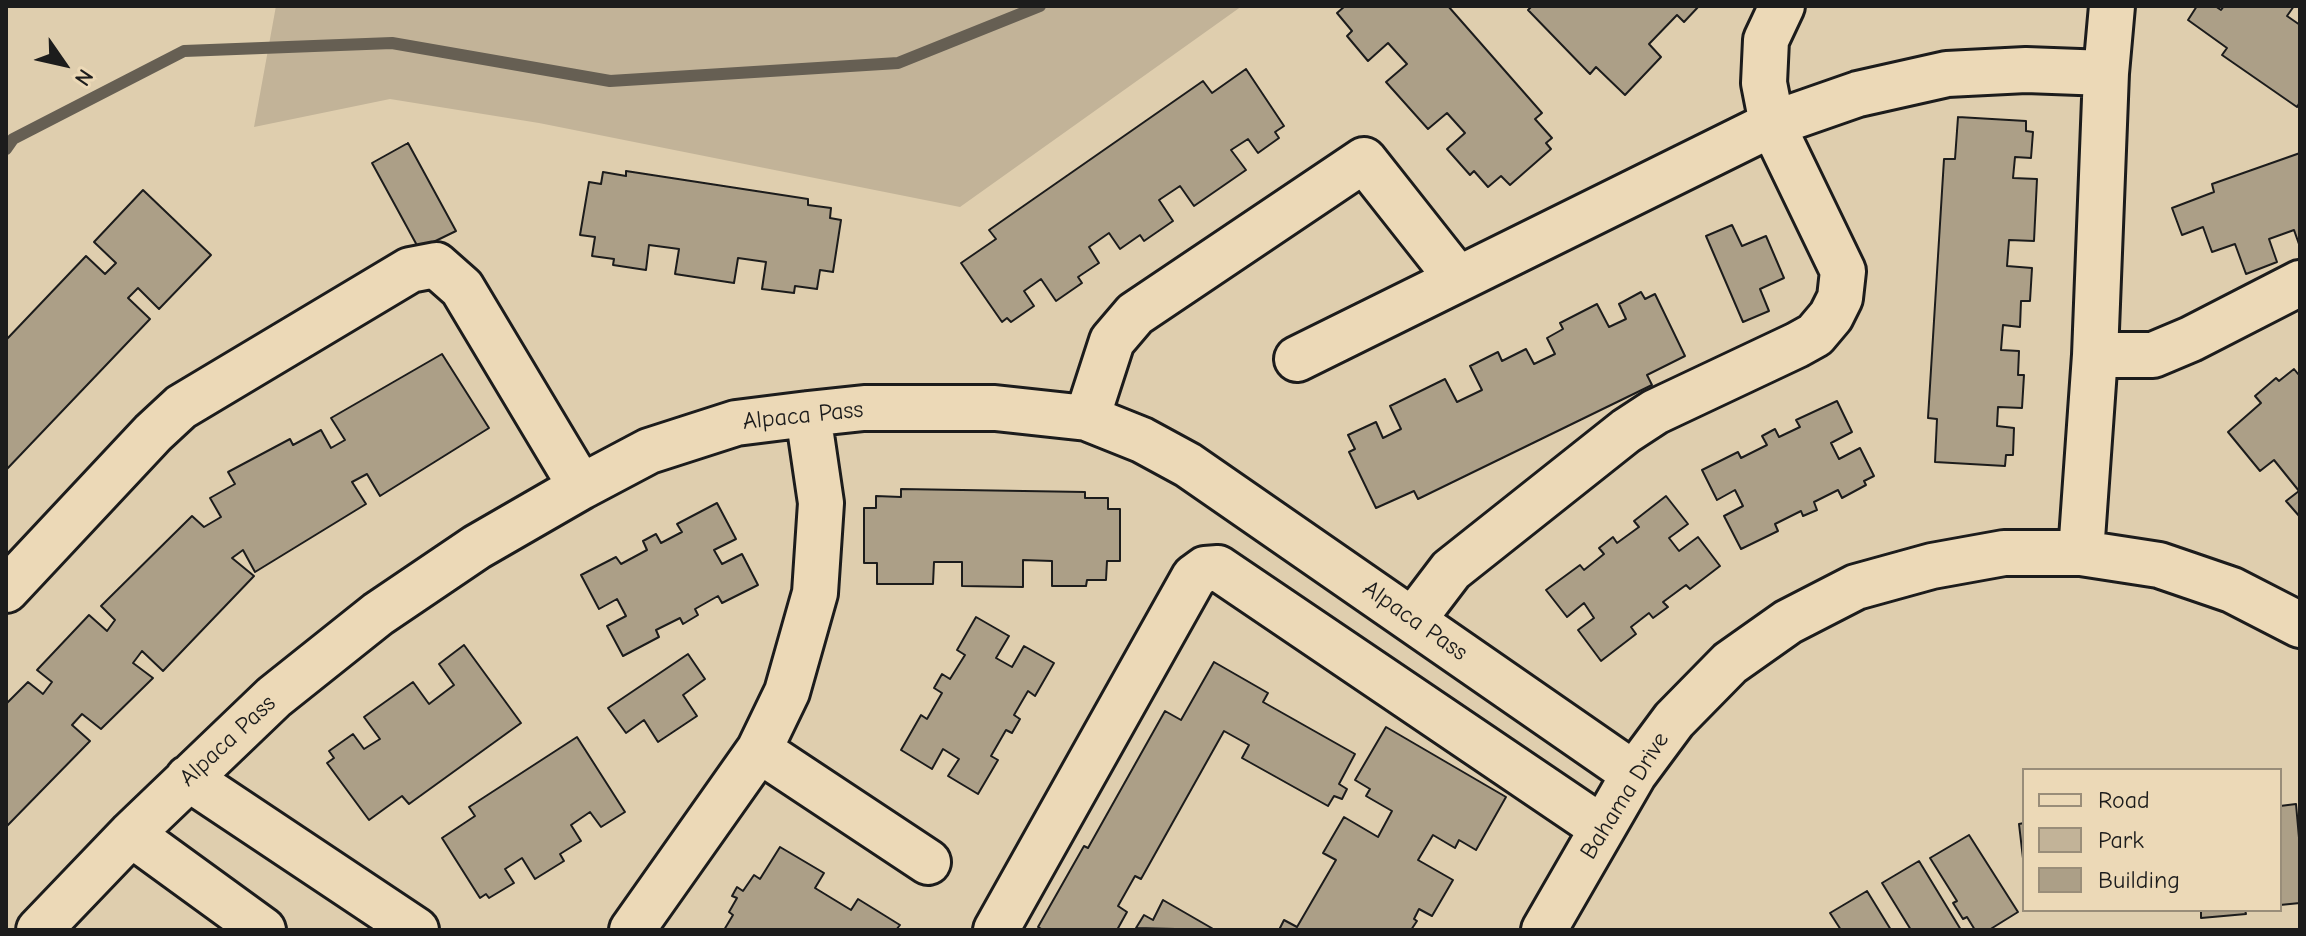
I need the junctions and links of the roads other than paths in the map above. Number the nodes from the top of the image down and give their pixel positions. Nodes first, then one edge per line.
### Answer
1 (1782, 6) edge
2 (2112, 6) edge
3 (2106, 73) junction
4 (1772, 124) junction
5 (1458, 279) junction
6 (2300, 283) edge
7 (2095, 355) junction
8 (1297, 359) dead end
9 (808, 414) junction
10 (1087, 418) junction
11 (581, 487) junction
12 (2081, 553) junction
13 (6, 590) edge
14 (1413, 620) junction
15 (2300, 625) edge
16 (759, 750) junction
17 (1634, 774) junction
18 (188, 778) junction
19 (1602, 828) junction
20 (131, 834) junction
21 (928, 862) dead end
22 (39, 930) edge
23 (263, 930) edge
24 (416, 930) edge
25 (632, 930) edge
26 (996, 930) edge
27 (1544, 930) edge

1 - 4 street
2 - 3 street
3 - 4 street
3 - 7 street
4 - 5 street
4 - 14 street
5 - 8 street
5 - 10 street
6 - 7 street
7 - 12 street
9 - 10 street, Alpaca Pass
9 - 11 street, Alpaca Pass
9 - 16 street
10 - 14 street, Alpaca Pass
11 - 13 street
11 - 18 street, Alpaca Pass
12 - 15 street, Bahama Drive
12 - 17 street, Bahama Drive
14 - 17 street, Alpaca Pass
16 - 21 street
16 - 25 street
17 - 19 street, Bahama Drive
18 - 20 street, Alpaca Pass
18 - 24 street
19 - 26 street
19 - 27 street, Bahama Drive
20 - 22 street, Alpaca Pass
20 - 23 street

